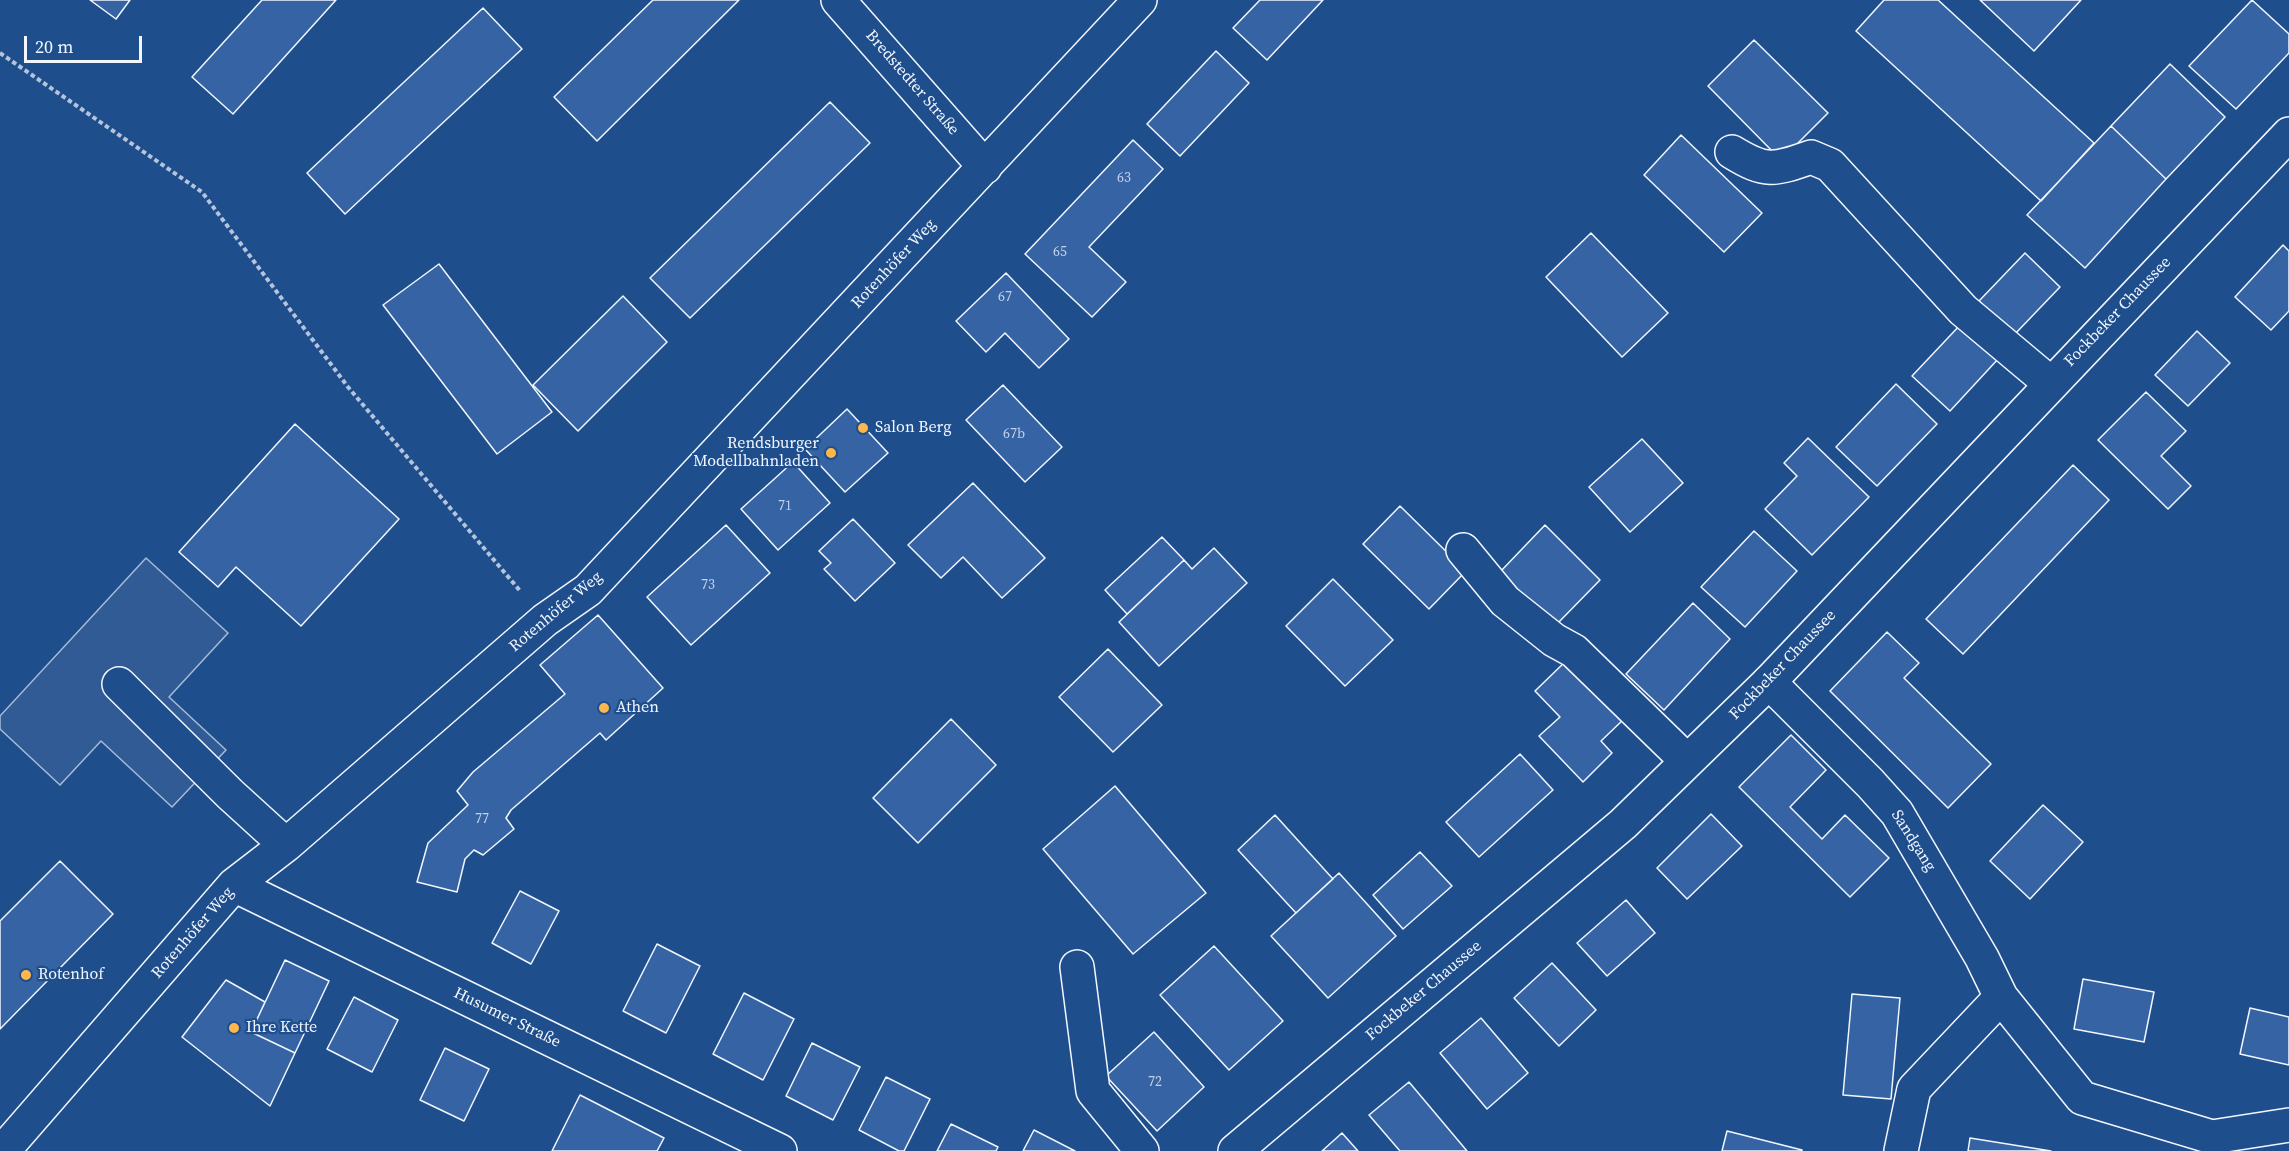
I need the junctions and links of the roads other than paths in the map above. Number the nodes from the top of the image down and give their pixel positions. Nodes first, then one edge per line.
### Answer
1 (838, 0) edge
2 (1140, 0) edge
3 (2289, 134) edge
4 (1732, 152) dead end
5 (985, 167) junction
6 (2050, 383) junction
7 (1463, 550) dead end
8 (1769, 682) junction
9 (119, 684) dead end
10 (1687, 761) junction
11 (286, 845) junction
12 (234, 885) junction
13 (1077, 967) dead end
14 (2001, 997) junction
15 (2289, 1125) edge
16 (3, 1151) edge
17 (780, 1151) edge
18 (1142, 1151) edge
19 (1235, 1151) edge
20 (1901, 1151) edge

1 - 5 street, Bredstedter Straße
2 - 5 street, Rotenhöfer Weg
3 - 6 street, Fockbeker Chaussee
4 - 6 street
5 - 11 street, Rotenhöfer Weg
6 - 8 street, Fockbeker Chaussee
7 - 10 street
8 - 10 street, Fockbeker Chaussee
8 - 14 street, Sandgang
9 - 11 street
10 - 19 street, Fockbeker Chaussee
11 - 12 street, Rotenhöfer Weg
12 - 16 street, Rotenhöfer Weg
12 - 17 street, Husumer Straße
13 - 18 street
14 - 15 street, Sandgang
14 - 20 street

